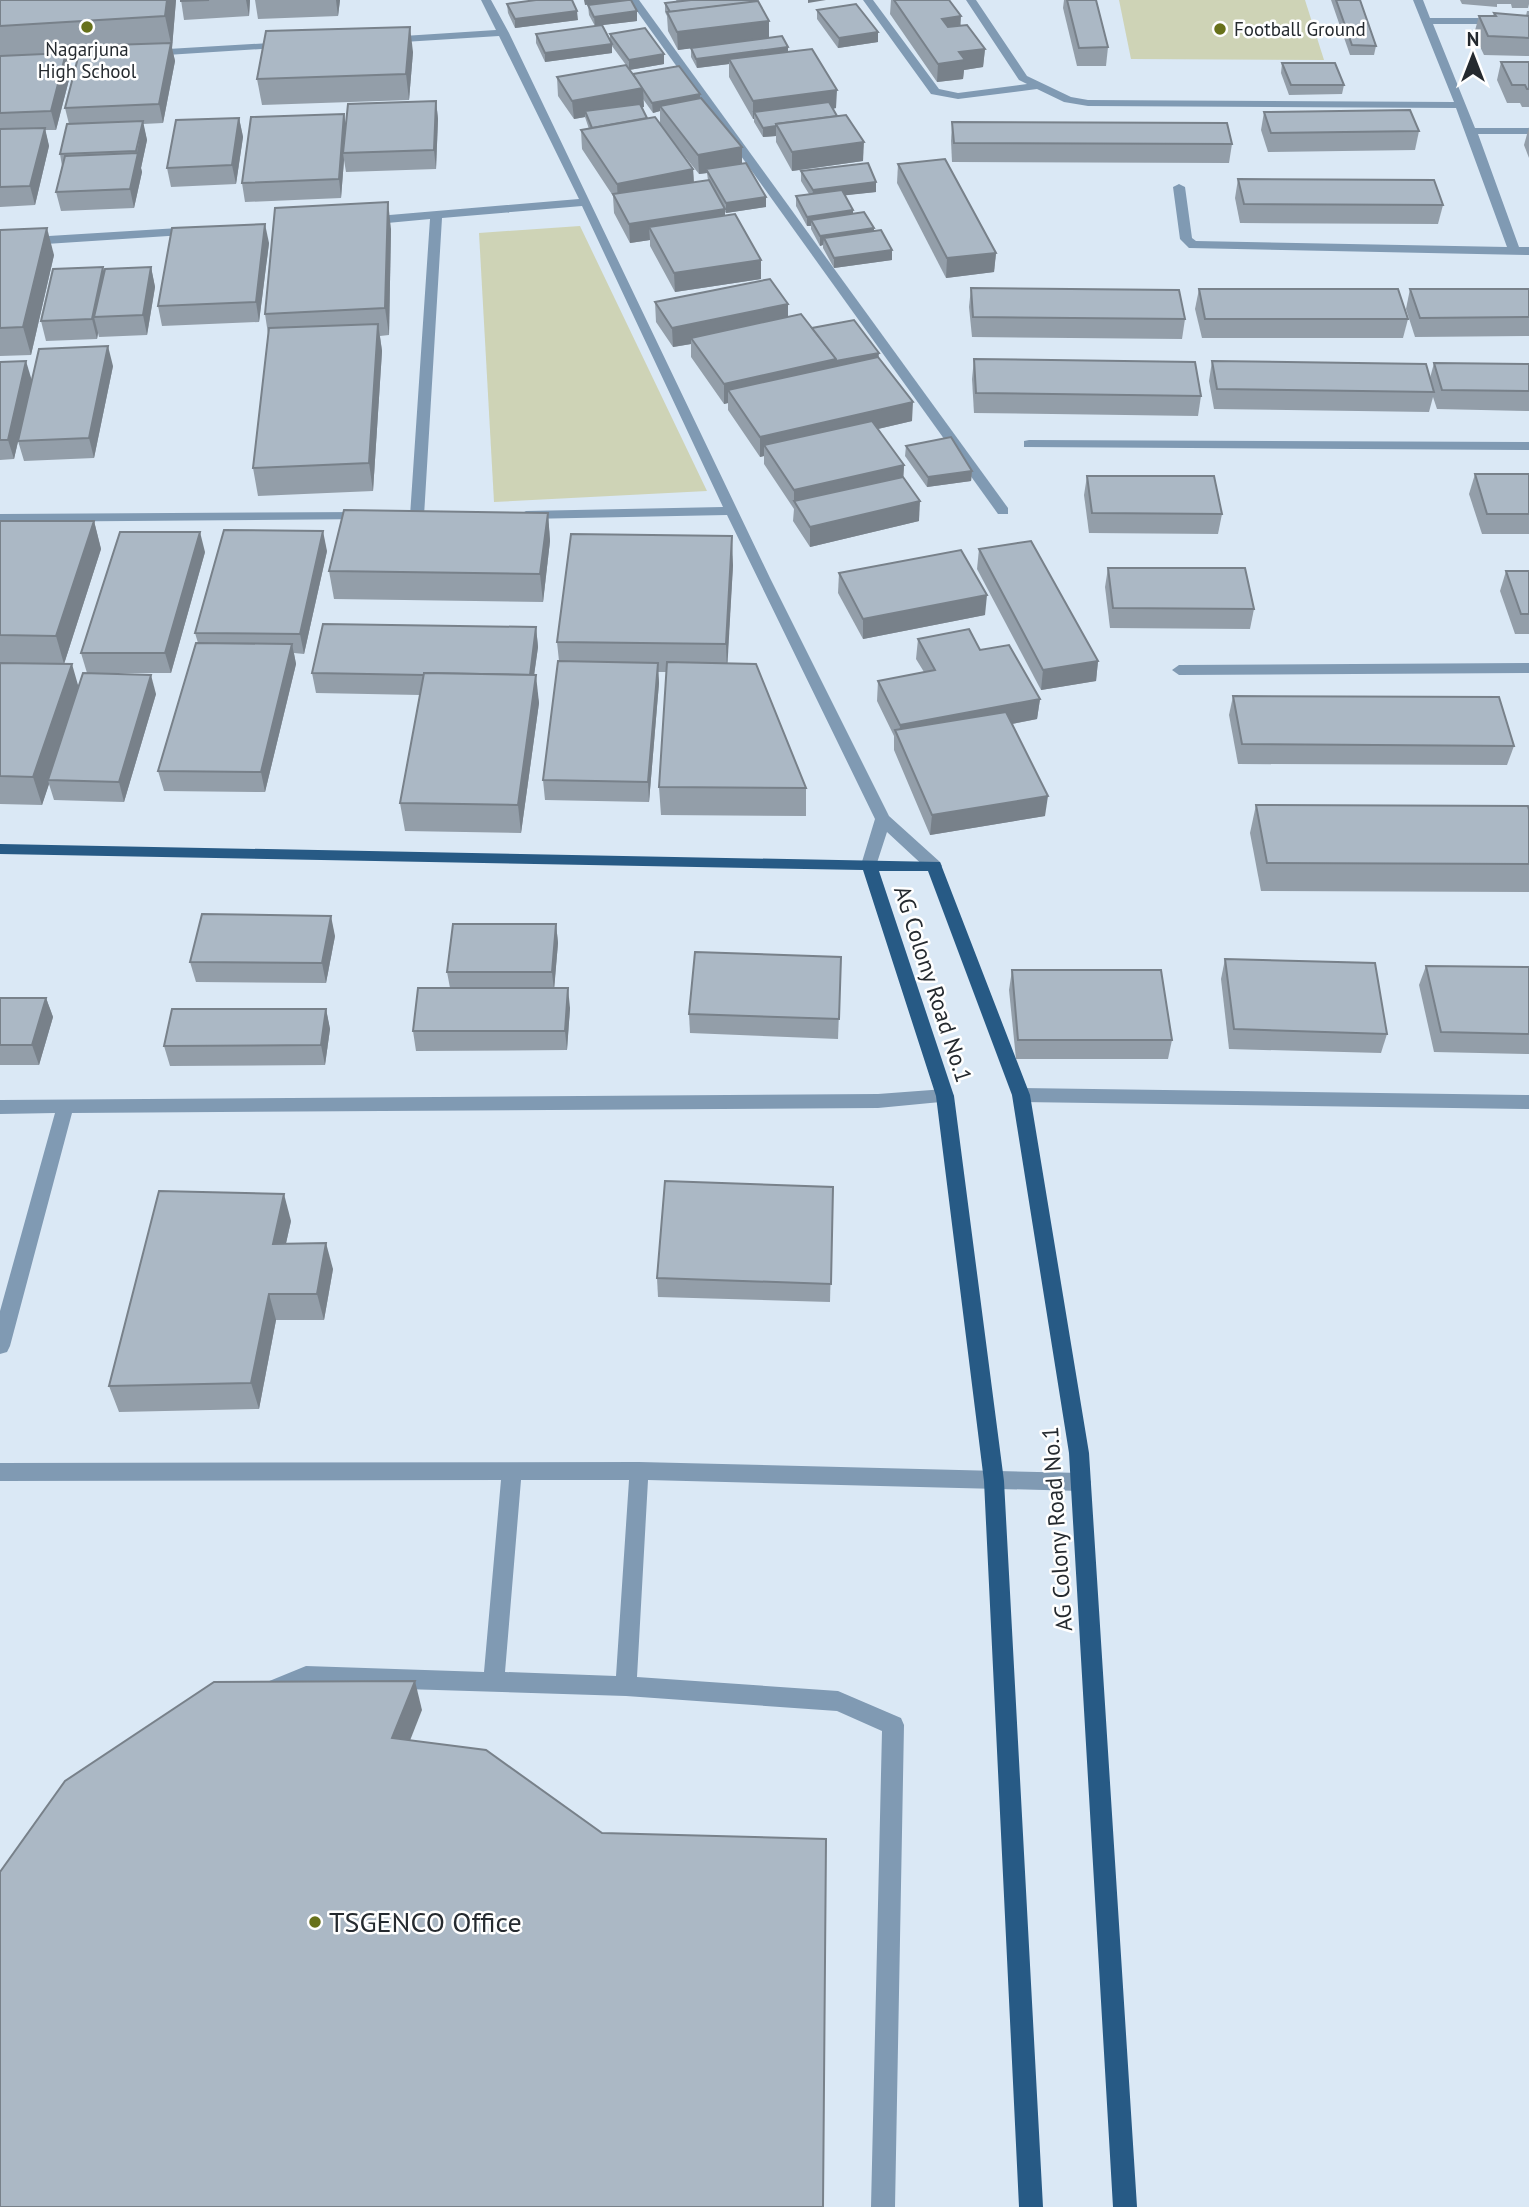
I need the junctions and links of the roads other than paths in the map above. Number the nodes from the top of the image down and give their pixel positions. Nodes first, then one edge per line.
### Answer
1 (486, 0) edge
2 (634, 0) edge
3 (868, 0) edge
4 (971, 0) edge
5 (1418, 0) edge
6 (1426, 21) junction
7 (1529, 21) edge
8 (504, 33) junction
9 (380, 40) edge
10 (297, 45) edge
11 (120, 54) edge
12 (133, 54) edge
13 (0, 61) edge
14 (1036, 86) junction
15 (1460, 105) junction
16 (1471, 131) junction
17 (1529, 131) edge
18 (1179, 187) dead end
19 (586, 202) junction
20 (436, 217) junction
21 (355, 222) edge
22 (205, 231) edge
23 (0, 243) edge
24 (1514, 251) junction
25 (1529, 251) edge
26 (1029, 444) dead end
27 (1529, 446) edge
28 (733, 511) junction
29 (1003, 511) dead end
30 (513, 515) edge
31 (375, 516) edge
32 (417, 516) edge
33 (0, 518) edge
34 (1529, 668) edge
35 (1180, 670) dead end
36 (883, 819) junction
37 (0, 849) edge
38 (869, 865) junction
39 (934, 866) junction
40 (1021, 1095) junction
41 (945, 1096) junction
42 (1529, 1102) edge
43 (0, 1107) edge
44 (65, 1108) junction
45 (0, 1346) edge
46 (512, 1471) junction
47 (639, 1471) junction
48 (0, 1472) edge
49 (994, 1481) junction
50 (1081, 1482) junction
51 (494, 1680) junction
52 (626, 1686) junction
53 (245, 1701) edge
54 (883, 2207) edge
55 (1031, 2207) edge
56 (1125, 2207) edge

1 - 8 street
2 - 29 street
3 - 14 street
4 - 14 street
5 - 6 street
6 - 7 street
6 - 15 street
8 - 9 street
8 - 19 street
10 - 12 street
11 - 13 street
14 - 15 street
15 - 16 street
16 - 17 street
16 - 24 street
18 - 24 street
19 - 20 street
19 - 28 street
20 - 21 street
20 - 32 street
22 - 23 street
24 - 25 street
26 - 27 street
28 - 30 street
28 - 36 street
31 - 33 street
34 - 35 street
36 - 38 street
36 - 39 street
37 - 38 main road
38 - 39 main road
38 - 41 main road, AG Colony Road No.1
39 - 40 main road, AG Colony Road No.1
40 - 42 street
40 - 50 main road, AG Colony Road No.1
41 - 44 street
41 - 49 main road, AG Colony Road No.1
43 - 44 street
44 - 45 street
46 - 47 street
46 - 48 street
46 - 51 street
47 - 49 street
47 - 52 street
49 - 50 street
49 - 55 main road, AG Colony Road No.1
50 - 56 main road, AG Colony Road No.1
51 - 52 street
51 - 53 street
52 - 54 street

